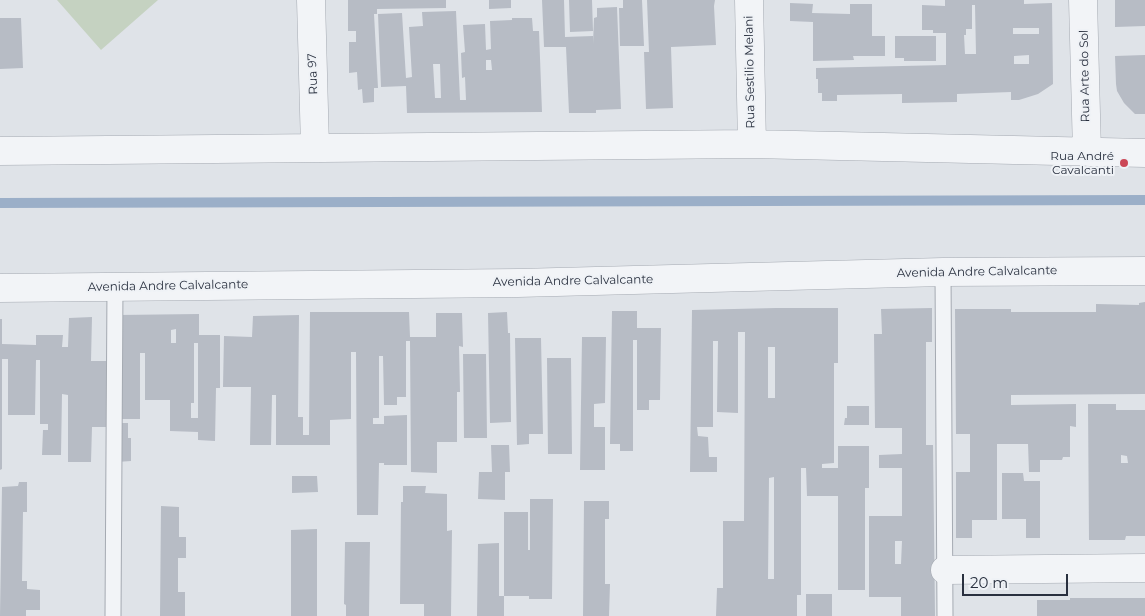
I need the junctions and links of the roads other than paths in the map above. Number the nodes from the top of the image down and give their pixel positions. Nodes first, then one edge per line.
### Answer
1 (311, 0) edge
2 (749, 0) edge
3 (1083, 0) edge
4 (752, 144) junction
5 (315, 147) junction
6 (0, 151) edge
7 (1086, 152) junction
8 (1145, 153) edge
9 (1145, 271) edge
10 (943, 272) junction
11 (115, 286) junction
12 (0, 288) edge
13 (1145, 568) edge
14 (945, 570) junction
15 (113, 616) edge
16 (945, 616) edge

1 - 5 street, Rua 97
2 - 4 street, Rua Sestilio Melani
3 - 7 street, Rua Arte do Sol
4 - 5 street
4 - 7 street
5 - 6 street
7 - 8 street
9 - 10 street, Avenida Andre Calvalcante
10 - 11 street, Avenida Andre Calvalcante
10 - 14 lane
11 - 12 street, Avenida Andre Calvalcante
11 - 15 lane
13 - 14 street
14 - 16 lane

